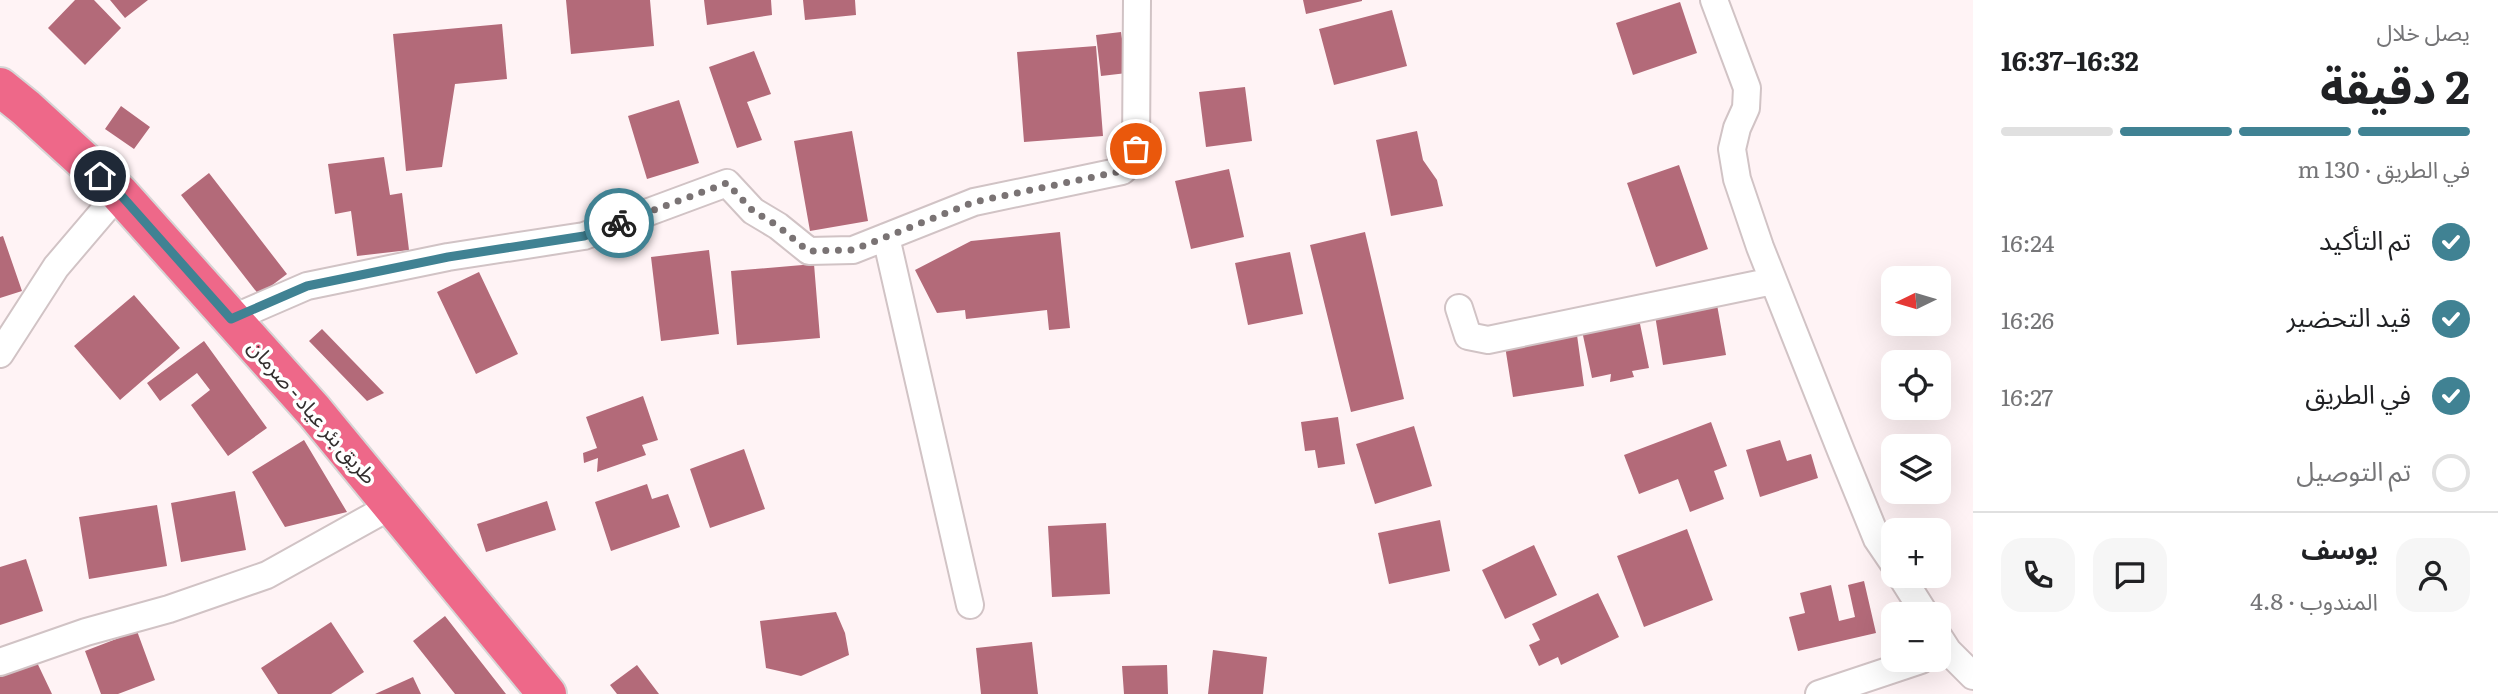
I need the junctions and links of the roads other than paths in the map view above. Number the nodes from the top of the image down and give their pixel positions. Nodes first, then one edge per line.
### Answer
1 (1137, 0) edge
2 (1714, 0) edge
3 (0, 87) edge
4 (119, 193) junction
5 (886, 237) junction
6 (1773, 281) junction
7 (1458, 308) dead end
8 (231, 319) junction
9 (0, 354) edge
10 (393, 505) junction
11 (1881, 545) edge
12 (970, 606) dead end
13 (1951, 655) edge
14 (0, 662) edge
15 (1885, 672) edge
16 (1973, 676) edge
17 (547, 694) edge
18 (1819, 694) edge

1 - 5 street
2 - 6 street
3 - 4 highway, طريق بئر عياد - صرمان
4 - 8 highway, طريق بئر عياد - صرمان
4 - 9 street
5 - 8 street
5 - 12 street
6 - 7 street
6 - 11 street
8 - 10 highway, طريق بئر عياد - صرمان
10 - 14 street
10 - 17 highway, طريق بئر عياد - صرمان
13 - 16 street
15 - 18 street

